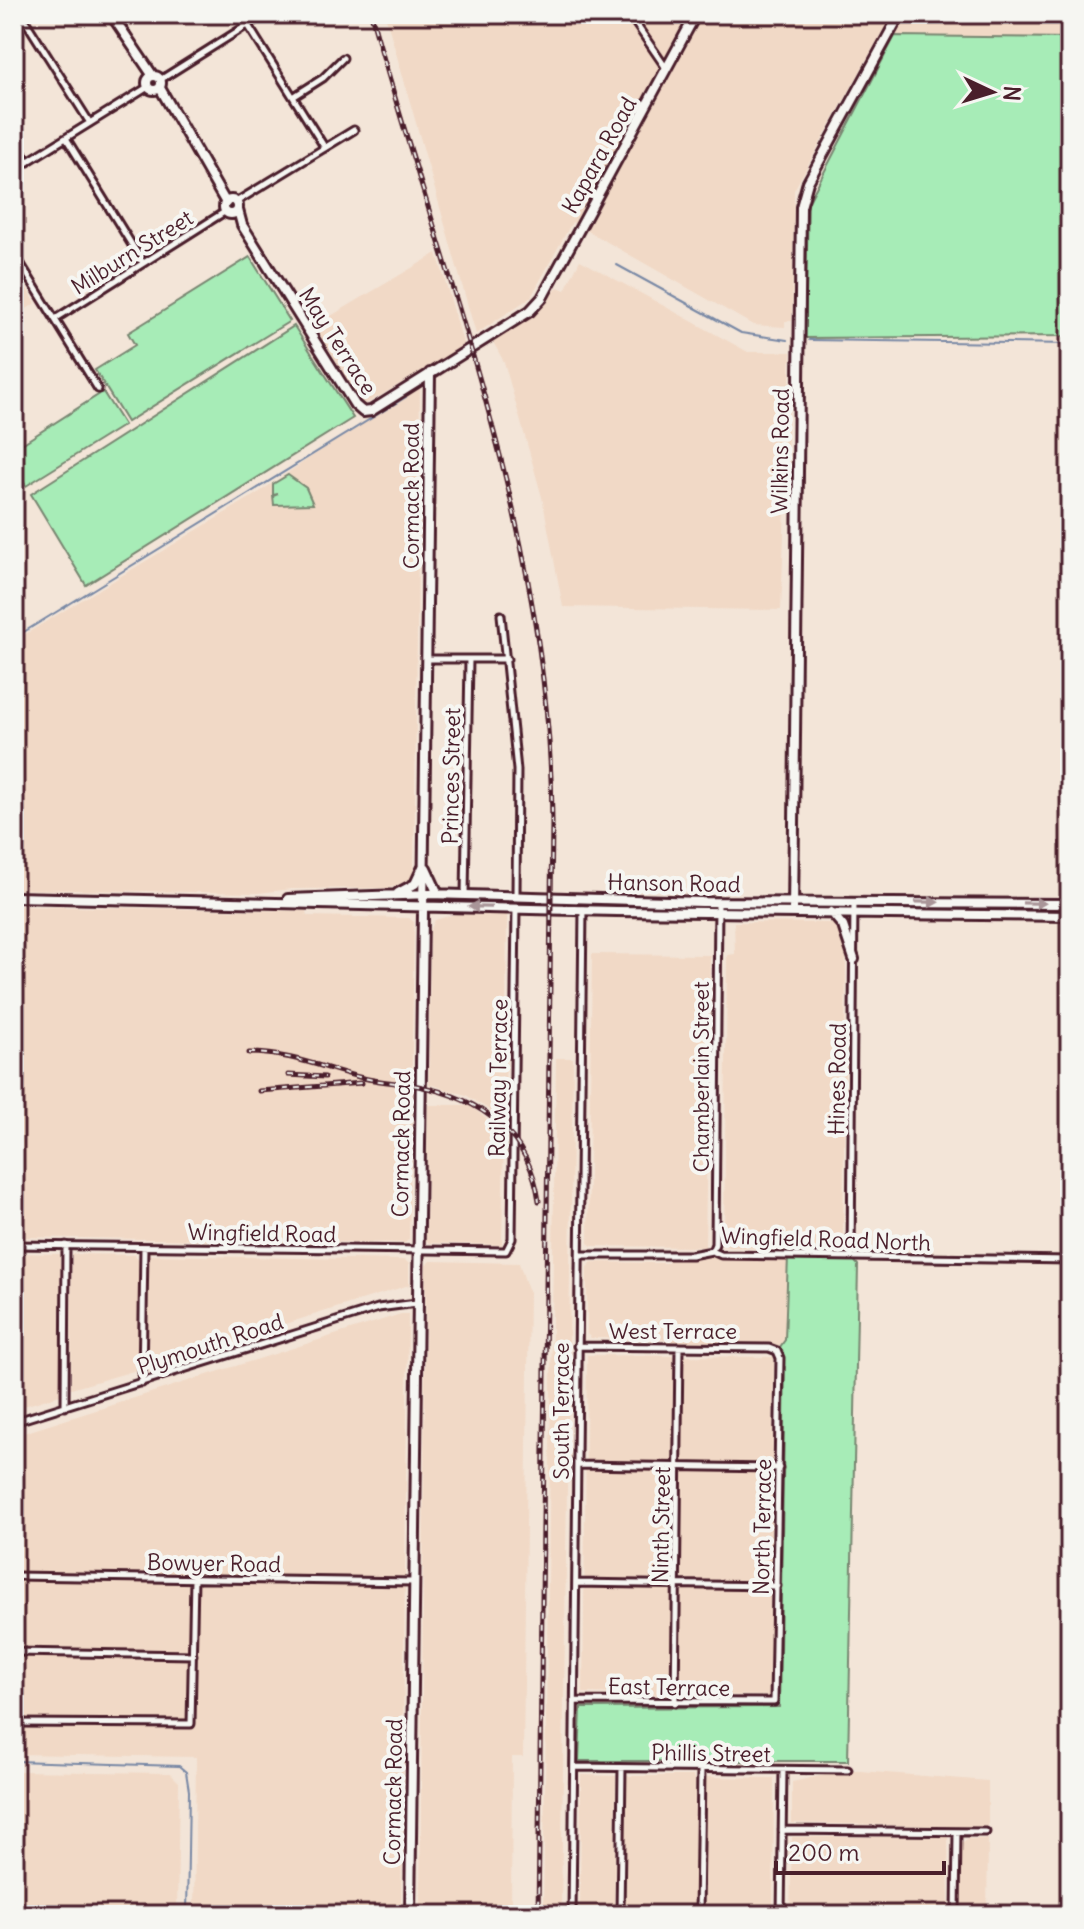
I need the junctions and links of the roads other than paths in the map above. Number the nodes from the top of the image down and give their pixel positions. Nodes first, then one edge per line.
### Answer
1 (21, 14) edge
2 (111, 14) edge
3 (241, 14) edge
4 (265, 14) edge
5 (629, 14) edge
6 (696, 14) edge
7 (900, 14) edge
8 (248, 25) junction
9 (343, 58) dead end
10 (667, 69) junction
11 (154, 84) junction
12 (293, 97) junction
13 (90, 123) junction
14 (354, 130) dead end
15 (66, 138) junction
16 (14, 140) edge
17 (325, 148) junction
18 (28, 162) junction
19 (14, 170) edge
20 (231, 207) junction
21 (14, 253) edge
22 (143, 263) junction
23 (55, 319) junction
24 (430, 373) junction
25 (98, 389) dead end
26 (501, 615) dead end
27 (428, 659) junction
28 (469, 659) junction
29 (507, 659) junction
30 (424, 862) junction
31 (394, 894) junction
32 (423, 894) junction
33 (438, 894) junction
34 (465, 895) junction
35 (516, 895) junction
36 (14, 897) edge
37 (279, 901) junction
38 (598, 901) junction
39 (793, 901) junction
40 (854, 901) junction
41 (1069, 903) edge
42 (403, 905) junction
43 (422, 906) junction
44 (444, 906) junction
45 (516, 907) junction
46 (718, 907) junction
47 (583, 909) junction
48 (793, 912) junction
49 (831, 912) junction
50 (854, 913) junction
51 (1070, 916) edge
52 (421, 929) junction
53 (854, 959) junction
54 (14, 1245) edge
55 (66, 1245) junction
56 (144, 1247) junction
57 (509, 1249) joint
58 (418, 1251) junction
59 (712, 1251) junction
60 (582, 1255) junction
61 (851, 1257) junction
62 (1070, 1260) edge
63 (417, 1303) junction
64 (577, 1346) junction
65 (679, 1347) junction
66 (769, 1348) joint
67 (142, 1383) junction
68 (65, 1407) junction
69 (14, 1422) edge
70 (577, 1465) junction
71 (678, 1466) junction
72 (779, 1468) junction
73 (14, 1576) edge
74 (194, 1578) junction
75 (414, 1582) junction
76 (576, 1583) junction
77 (676, 1585) junction
78 (777, 1586) junction
79 (14, 1652) edge
80 (193, 1655) junction
81 (574, 1701) junction
82 (675, 1703) junction
83 (763, 1704) joint
84 (14, 1723) edge
85 (574, 1767) junction
86 (622, 1768) junction
87 (701, 1769) junction
88 (783, 1770) junction
89 (848, 1770) dead end
90 (782, 1830) junction
91 (957, 1832) junction
92 (986, 1832) dead end
93 (410, 1915) edge
94 (572, 1915) edge
95 (620, 1915) edge
96 (699, 1915) edge
97 (781, 1915) edge
98 (956, 1915) edge

1 - 13 street
2 - 11 street, May Terrace
3 - 8 street
4 - 8 street
5 - 10 street
6 - 10 street, Kapara Road
7 - 39 street, Wilkins Road
8 - 11 street
8 - 12 street
9 - 12 street
10 - 24 street, Kapara Road
11 - 13 street
11 - 20 street, May Terrace
12 - 17 street
13 - 15 street
14 - 17 street, Milburn Street
15 - 18 street
15 - 22 street
16 - 18 street
17 - 20 street, Milburn Street
18 - 19 street
20 - 22 street, Milburn Street
20 - 24 street, May Terrace
21 - 23 street
22 - 23 street, Milburn Street
23 - 25 street
24 - 27 street, Cormack Road
26 - 29 street
27 - 28 street
27 - 30 street, Cormack Road
28 - 29 street
28 - 34 street, Princes Street
29 - 35 street
30 - 31 street
30 - 32 street, Cormack Road
30 - 33 street
31 - 32 street, Hanson Road
31 - 37 street, Hanson Road
32 - 33 street, Hanson Road
32 - 43 street, Cormack Road
33 - 34 street, Hanson Road
34 - 35 street, Hanson Road
35 - 38 street, Hanson Road
36 - 37 street, Hanson Road
37 - 42 street, Hanson Road
38 - 46 street, Hanson Road
38 - 47 street
39 - 40 street, Hanson Road
39 - 46 street, Hanson Road
39 - 48 street, Wilkins Road
40 -> 41 street, Hanson Road
40 - 50 street, Hines Road
42 - 43 street, Hanson Road
42 - 52 street
43 - 44 street, Hanson Road
43 - 52 street, Cormack Road
45 -> 44 street, Hanson Road
44 - 52 street
45 - 47 street, Hanson Road
45 - 57 street, Railway Terrace
46 - 47 street, Hanson Road
46 - 48 street, Hanson Road
46 - 59 street, Chamberlain Street
47 - 60 street, South Terrace
48 - 49 street, Hanson Road
49 - 50 street, Hanson Road
49 - 53 street
50 - 51 street, Hanson Road
50 - 53 street, Hines Road
52 - 58 street, Cormack Road
53 - 61 street, Hines Road
54 - 55 street, Wingfield Road
55 - 56 street, Wingfield Road
55 - 68 street
56 - 58 street, Wingfield Road
56 - 67 street
57 - 58 street, Wingfield Road
58 - 63 street, Cormack Road
59 - 60 street, Wingfield Road North
59 - 61 street, Wingfield Road North
60 - 64 street, South Terrace
61 - 62 street, Wingfield Road North
63 - 67 street, Plymouth Road
63 - 75 street, Cormack Road
64 - 65 street, West Terrace
64 - 70 street, South Terrace
65 - 66 street, West Terrace
65 - 71 street, Ninth Street
66 - 72 street, North Terrace
67 - 68 street, Plymouth Road
68 - 69 street, Plymouth Road
70 - 71 street
70 - 76 street, South Terrace
71 - 72 street
71 - 77 street, Ninth Street
72 - 78 street, North Terrace
73 - 74 street, Bowyer Road
74 - 75 street, Bowyer Road
74 - 80 street
75 - 93 street, Cormack Road
76 - 77 street
76 - 81 street, South Terrace
77 - 78 street
77 - 82 street, Ninth Street
78 - 83 street, North Terrace
79 - 80 street
80 - 84 street
81 - 82 street, East Terrace
81 - 85 street, South Terrace
82 - 83 street, East Terrace
85 - 86 street, Phillis Street
85 - 94 street, South Terrace
86 - 87 street, Phillis Street
86 - 95 street
87 - 88 street, Phillis Street
87 - 96 street
88 - 89 street, Phillis Street
88 - 90 street
90 - 91 street
90 - 97 street
91 - 92 street
91 - 98 street

